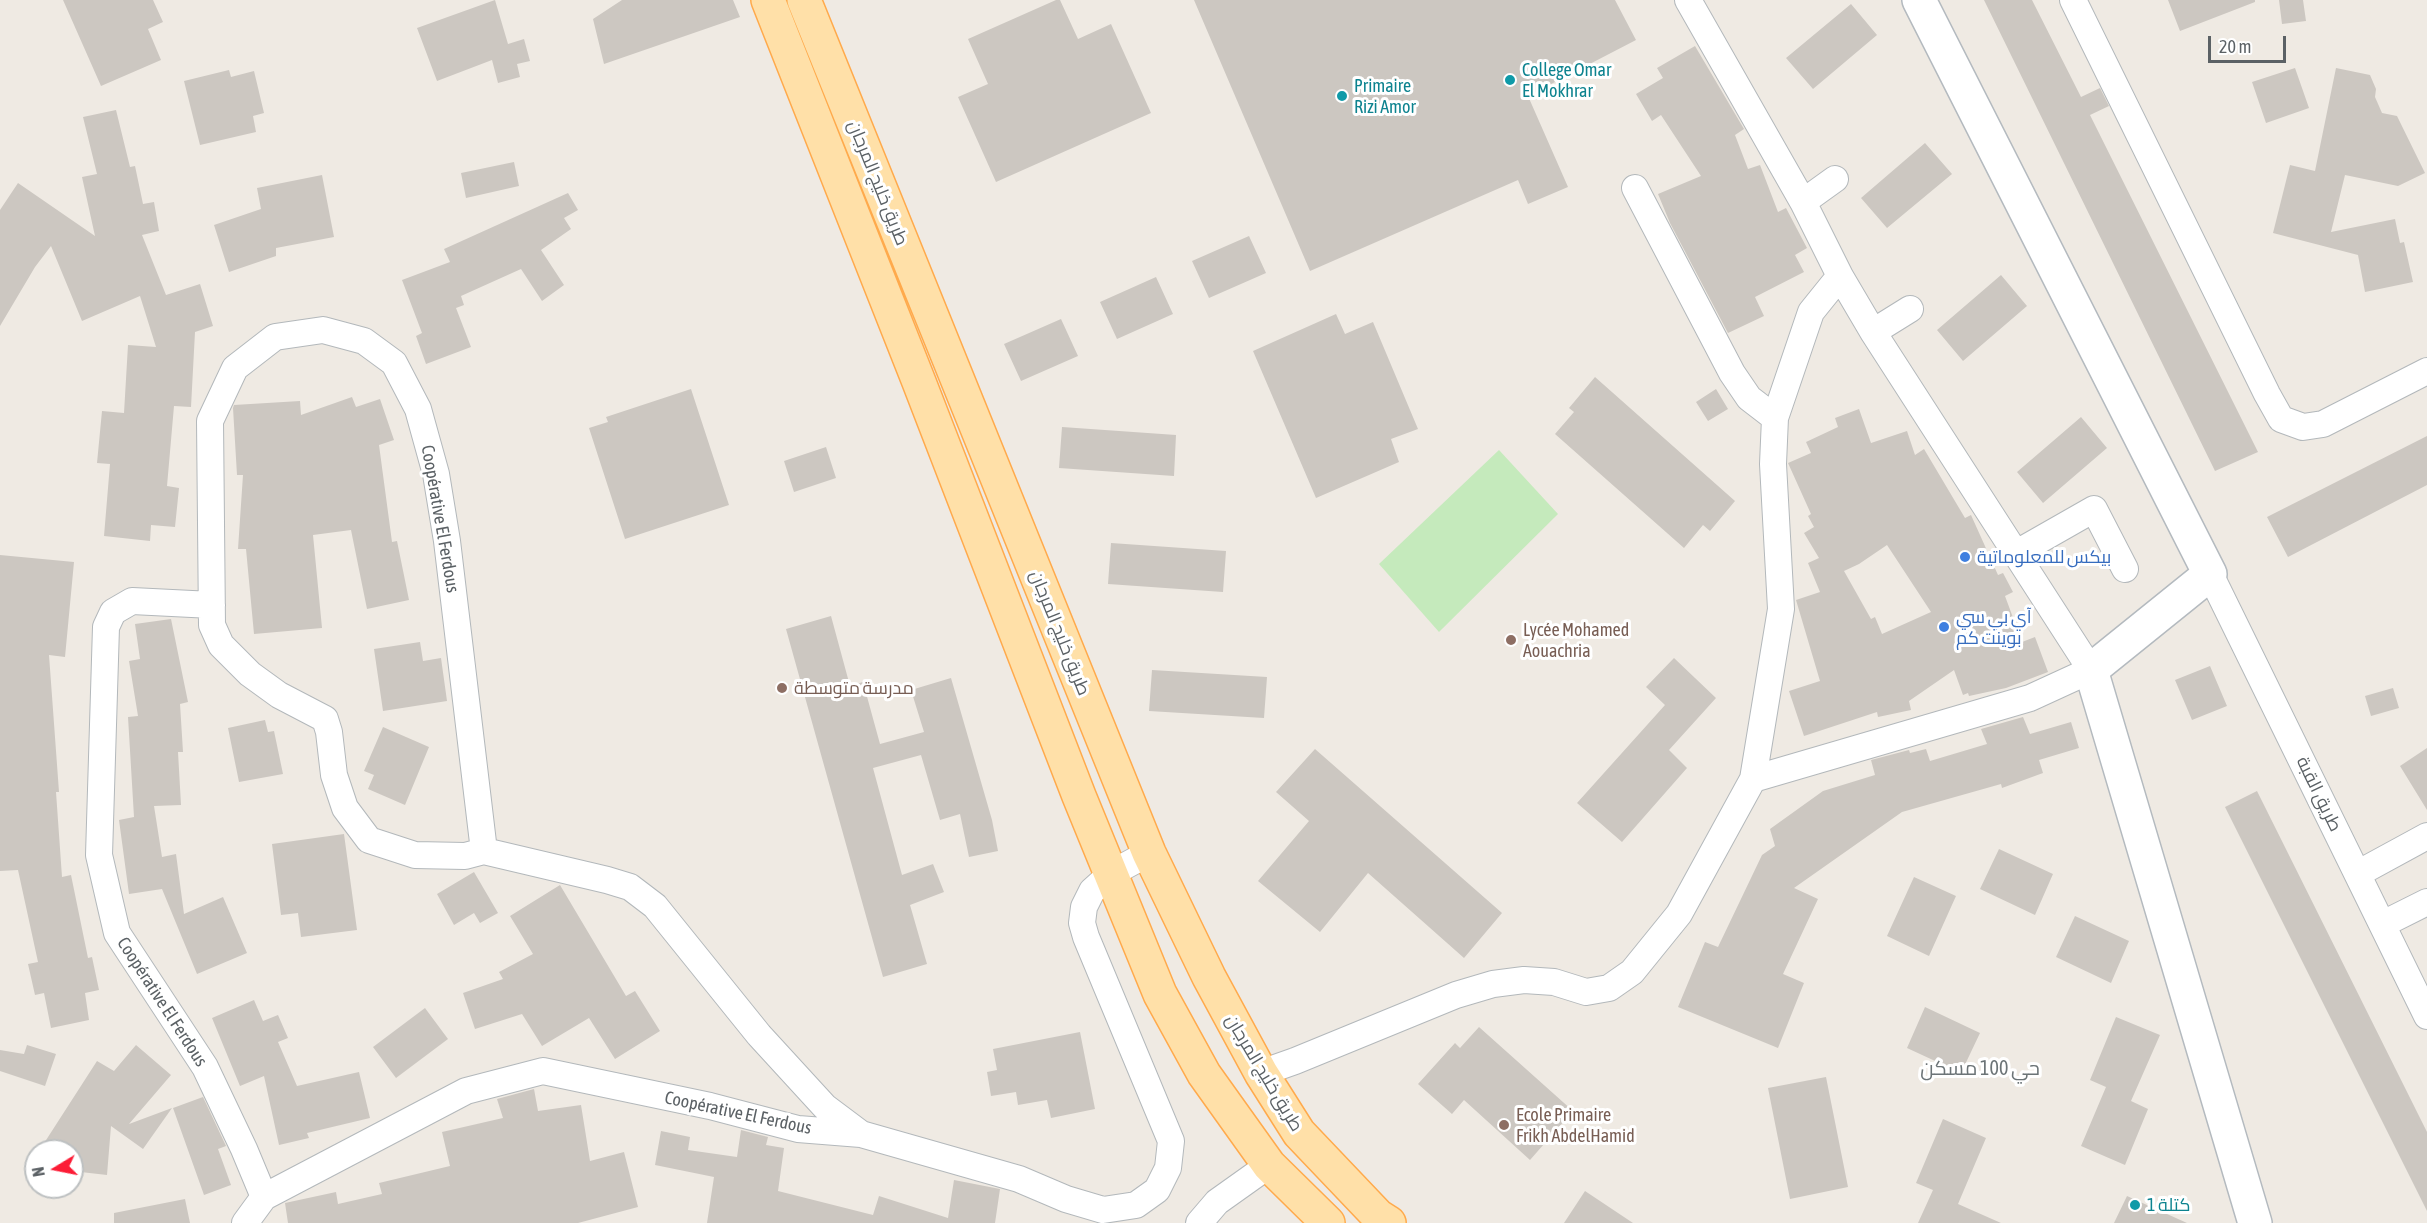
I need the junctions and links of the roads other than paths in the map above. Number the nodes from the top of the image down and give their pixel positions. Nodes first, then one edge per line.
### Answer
1 (768, 0) edge
2 (804, 0) edge
3 (1688, 0) edge
4 (1919, 0) edge
5 (2073, 0) edge
6 (1835, 179) dead end
7 (1635, 188) dead end
8 (1803, 202) junction
9 (1840, 276) junction
10 (1910, 309) dead end
11 (1873, 332) junction
12 (953, 367) junction
13 (2427, 372) edge
14 (919, 382) junction
15 (1775, 418) junction
16 (2015, 554) junction
17 (2126, 569) dead end
18 (2210, 574) junction
19 (212, 605) junction
20 (2091, 670) junction
21 (1753, 779) junction
22 (2427, 836) edge
23 (484, 851) junction
24 (1149, 853) junction
25 (1112, 873) junction
26 (2359, 873) junction
27 (2427, 902) edge
28 (2383, 924) junction
29 (2427, 1016) edge
30 (1261, 1073) junction
31 (861, 1134) junction
32 (1269, 1165) junction
33 (264, 1197) junction
34 (245, 1223) edge
35 (1199, 1223) edge
36 (1328, 1223) edge
37 (1389, 1223) edge
38 (2254, 1223) edge

1 - 14 main road, طريق خليج المرجان
2 - 12 main road, طريق خليج المرجان
3 - 8 street
4 - 18 street
5 - 13 street
6 - 8 street
7 - 15 street
8 - 9 street
9 - 11 street
9 - 15 street
10 - 11 street
11 - 16 street
12 - 14 main road
12 - 24 main road, طريق خليج المرجان
14 - 25 main road, طريق خليج المرجان
15 - 21 street
16 - 17 street
16 - 20 street
18 - 20 street
18 - 26 street, طريق القبة
19 - 23 street, Coopérative El Ferdous
19 - 23 street, Coopérative El Ferdous
19 - 33 street, Coopérative El Ferdous
20 - 21 street
20 - 38 street
21 - 30 street
22 - 26 street
23 - 31 street, Coopérative El Ferdous
24 - 25 street
24 - 30 main road, طريق خليج المرجان
25 - 31 street
25 - 32 main road, طريق خليج المرجان
26 - 28 street, طريق القبة
27 - 28 street
28 - 29 street, طريق القبة
30 - 37 main road, طريق خليج المرجان
31 - 33 street, Coopérative El Ferdous
32 - 35 street
32 - 36 main road, طريق خليج المرجان
33 - 34 street, Coopérative El Ferdous

